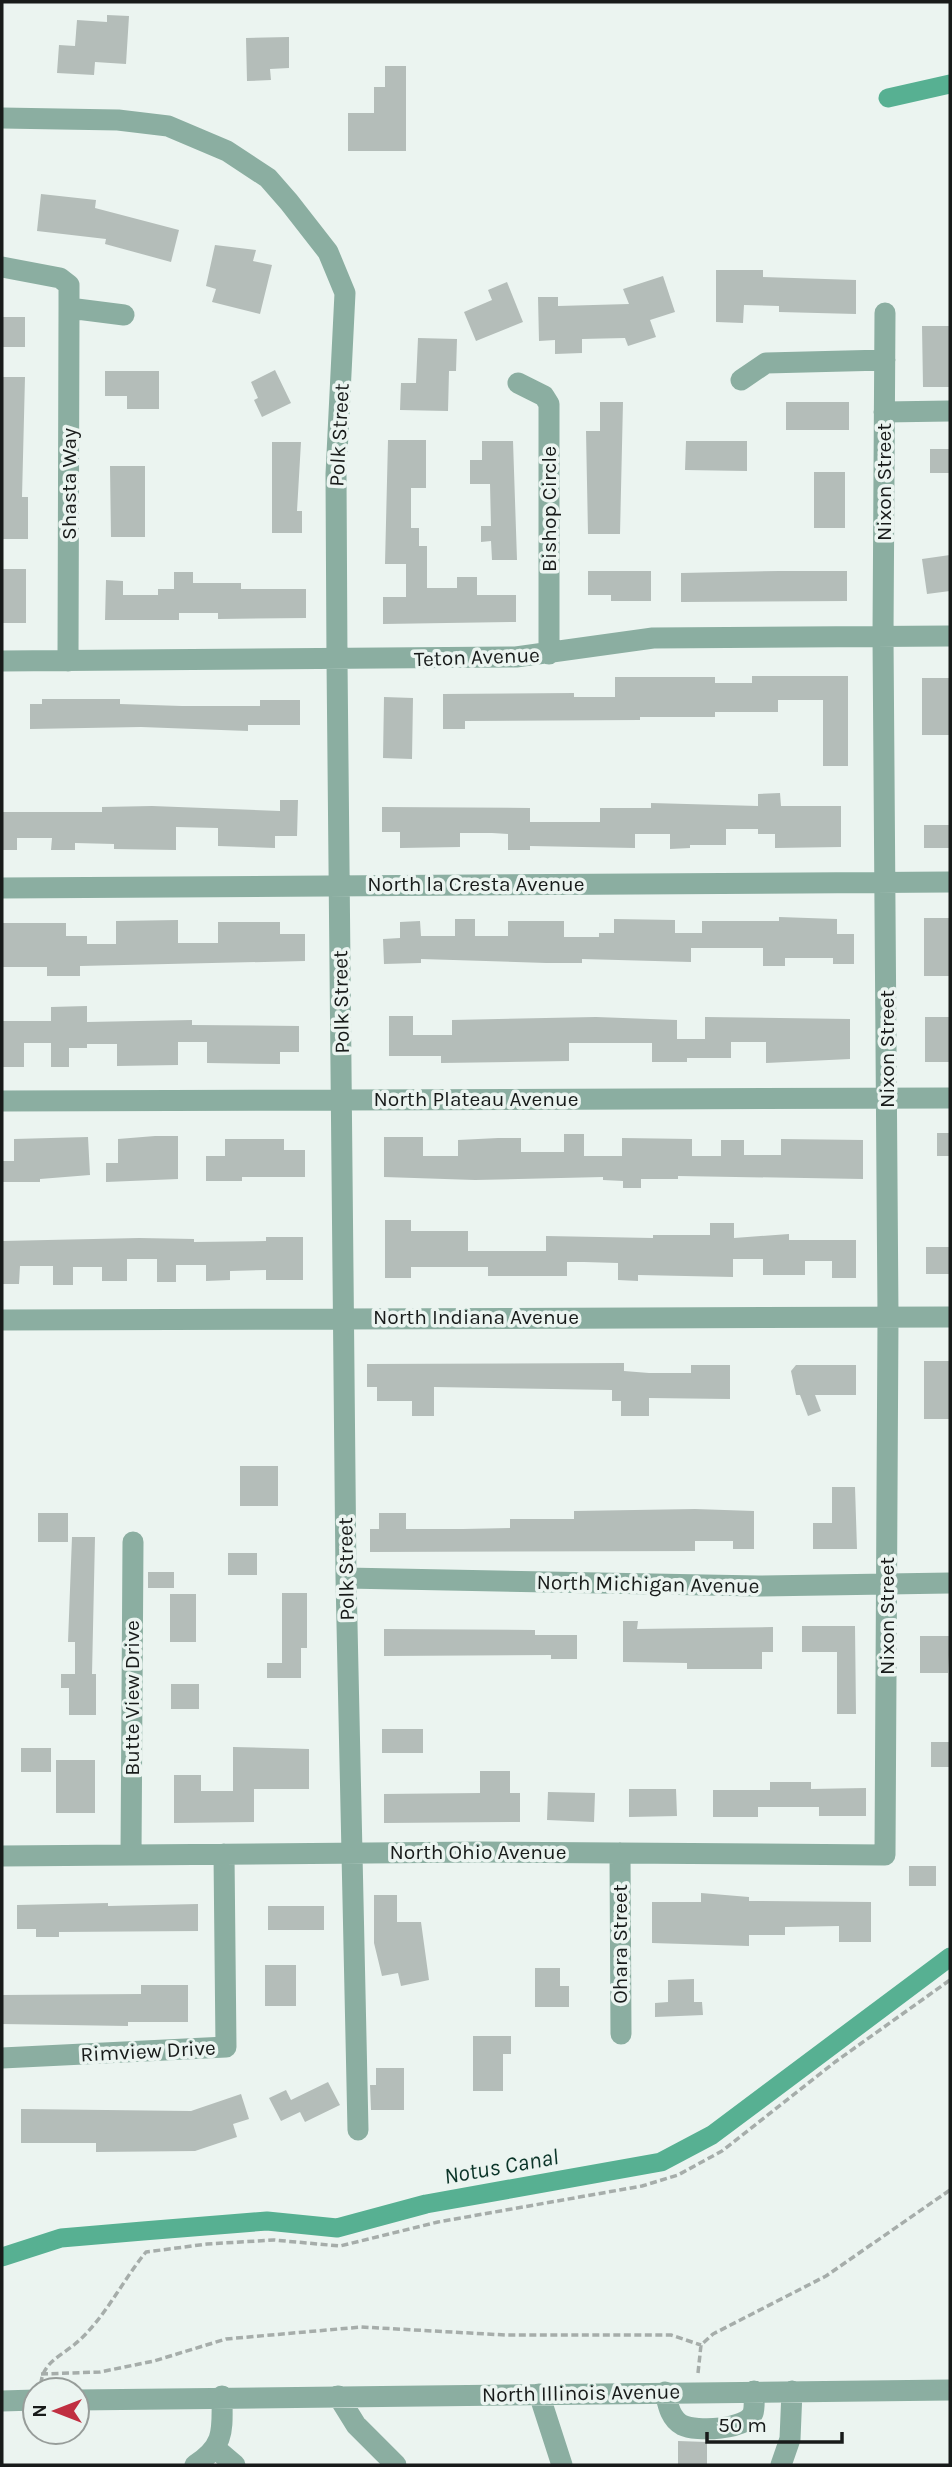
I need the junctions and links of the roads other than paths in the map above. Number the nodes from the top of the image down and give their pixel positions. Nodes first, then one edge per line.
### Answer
1 (2, 118) edge
2 (2, 267) edge
3 (69, 308) junction
4 (885, 313) dead end
5 (124, 315) dead end
6 (885, 360) junction
7 (741, 380) dead end
8 (518, 383) dead end
9 (950, 411) edge
10 (884, 412) junction
11 (883, 636) junction
12 (950, 636) edge
13 (550, 654) junction
14 (337, 660) junction
15 (68, 661) junction
16 (2, 662) edge
17 (886, 882) junction
18 (950, 882) edge
19 (340, 885) junction
20 (2, 888) edge
21 (950, 1098) edge
22 (342, 1099) junction
23 (887, 1099) junction
24 (2, 1101) edge
25 (343, 1317) junction
26 (888, 1317) junction
27 (950, 1317) edge
28 (2, 1320) edge
29 (133, 1542) dead end
30 (346, 1578) junction
31 (950, 1583) edge
32 (887, 1584) junction
33 (886, 1785) joint
34 (350, 1853) junction
35 (620, 1853) junction
36 (224, 1854) junction
37 (131, 1855) junction
38 (2, 1856) edge
39 (621, 2034) dead end
40 (2, 2058) edge
41 (358, 2130) dead end
42 (950, 2390) edge
43 (754, 2391) junction
44 (792, 2391) junction
45 (665, 2392) junction
46 (539, 2394) junction
47 (222, 2396) junction
48 (338, 2396) junction
49 (21, 2400) edge
50 (91, 2400) edge
51 (2, 2401) edge
52 (215, 2448) junction
53 (195, 2465) edge
54 (235, 2465) edge
55 (396, 2465) edge
56 (562, 2465) edge
57 (781, 2465) edge

1 - 14 street, Polk Street
2 - 3 street, Shasta Way
3 - 5 street
3 - 15 street, Shasta Way
4 - 6 street, Nixon Street
6 - 7 street
6 - 10 street, Nixon Street
8 - 13 street, Bishop Circle
9 - 10 street
10 - 11 street, Nixon Street
11 - 12 street, Teton Avenue
11 - 13 street, Teton Avenue
11 - 17 street, Nixon Street
13 - 14 street, Teton Avenue
14 - 15 street, Teton Avenue
14 - 19 street, Polk Street
15 - 16 street, Teton Avenue
17 - 18 street, North la Cresta Avenue
17 - 19 street, North la Cresta Avenue
17 - 23 street, Nixon Street
19 - 20 street, North la Cresta Avenue
19 - 22 street, Polk Street
21 - 23 street, North Plateau Avenue
22 - 23 street, North Plateau Avenue
22 - 24 street, North Plateau Avenue
22 - 25 street, Polk Street
23 - 26 street, Nixon Street
25 - 26 street, North Indiana Avenue
25 - 28 street, North Indiana Avenue
25 - 30 street, Polk Street
26 - 27 street, North Indiana Avenue
26 - 32 street, Nixon Street
29 - 37 street, Butte View Drive
30 - 32 street, North Michigan Avenue
30 - 34 street, Polk Street
31 - 32 street, North Michigan Avenue
32 - 33 street, Nixon Street
33 - 35 street, North Ohio Avenue
34 - 35 street, North Ohio Avenue
34 - 36 street, North Ohio Avenue
34 - 41 street, Polk Street
35 - 39 street, Ohara Street
36 - 37 street, North Ohio Avenue
36 - 40 street, Rimview Drive
37 - 38 street, North Ohio Avenue
42 - 44 street, North Illinois Avenue
43 - 44 street, North Illinois Avenue
43 - 45 street, North Illinois Avenue
43 - 45 street
44 - 57 street
45 - 46 street, North Illinois Avenue
46 - 48 street, North Illinois Avenue
46 - 56 street
47 - 48 street, North Illinois Avenue
47 - 50 street, North Illinois Avenue
47 - 52 street
48 - 55 street
49 - 51 street
52 - 53 street
52 - 54 street

